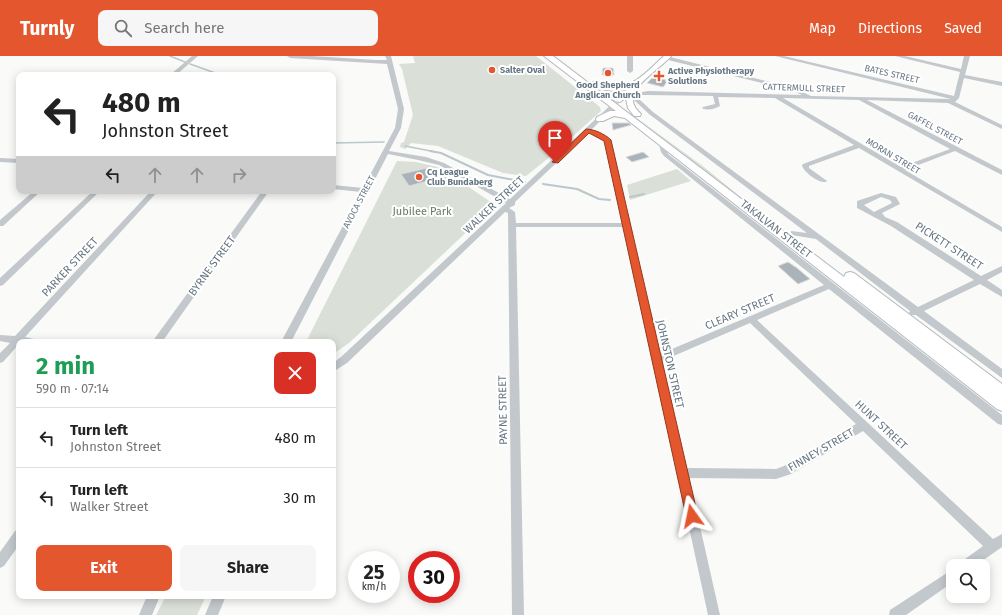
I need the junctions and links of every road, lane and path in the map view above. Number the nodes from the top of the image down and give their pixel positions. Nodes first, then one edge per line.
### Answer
1 (196, 56) edge
2 (290, 56) edge
3 (548, 56) edge
4 (558, 56) edge
5 (630, 56) edge
6 (778, 56) edge
7 (898, 56) edge
8 (967, 56) edge
9 (332, 57) edge
10 (667, 57) edge
11 (388, 59) edge
12 (176, 72) edge
13 (630, 72) dead end
14 (963, 73) junction
15 (642, 80) junction
16 (595, 84) junction
17 (1002, 84) edge
18 (635, 86) junction
19 (715, 94) junction
20 (636, 97) joint
21 (776, 97) junction
22 (810, 97) junction
23 (859, 99) junction
24 (952, 100) junction
25 (616, 103) junction
26 (705, 108) dead end
27 (633, 116) junction
28 (600, 119) junction
29 (1002, 127) edge
30 (588, 131) junction
31 (662, 141) junction
32 (858, 146) junction
33 (955, 149) junction
34 (386, 152) junction
35 (0, 160) edge
36 (16, 161) edge
37 (899, 170) junction
38 (1002, 173) edge
39 (824, 182) dead end
40 (336, 187) edge
41 (366, 190) junction
42 (35, 194) edge
43 (93, 194) edge
44 (152, 194) edge
45 (264, 194) edge
46 (508, 206) junction
47 (882, 218) junction
48 (0, 224) edge
49 (512, 225) junction
50 (627, 225) junction
51 (1002, 230) edge
52 (794, 233) junction
53 (818, 237) junction
54 (1002, 269) edge
55 (980, 280) junction
56 (0, 283) edge
57 (831, 285) junction
58 (1002, 294) edge
59 (917, 311) junction
60 (752, 320) junction
61 (900, 320) junction
62 (0, 338) edge
63 (19, 339) edge
64 (159, 339) edge
65 (288, 339) edge
66 (16, 340) edge
67 (16, 342) edge
68 (920, 356) junction
69 (0, 359) edge
70 (657, 359) junction
71 (336, 366) edge
72 (959, 372) junction
73 (1002, 374) edge
74 (1002, 392) edge
75 (1002, 405) edge
76 (1002, 421) edge
77 (864, 425) junction
78 (682, 473) junction
79 (16, 539) edge
80 (998, 543) edge
81 (975, 559) edge
82 (0, 562) edge
83 (946, 580) edge
84 (152, 599) edge
85 (219, 599) edge
86 (144, 615) edge
87 (211, 615) edge
88 (518, 615) edge
89 (714, 615) edge
90 (895, 615) edge

1 - 12 street
2 - 9 street
3 - 25 highway, TAKALVAN STREET
4 - 16 highway, TAKALVAN STREET
5 - 13 street
6 - 24 street, BATES STREET
7 - 14 street
8 - 14 street
9 - 11 street
10 - 15 main road, WALKER STREET
10 - 22 street
11 - 34 street, AVOCA STREET
14 - 17 street
14 - 24 street
15 - 16 main road
15 - 18 main road, WALKER STREET
16 - 25 highway, TAKALVAN STREET
18 - 25 main road, WALKER STREET
18 - 27 main road
19 - 20 street, CATTERMULL STREET
19 - 21 street, CATTERMULL STREET
19 - 26 street
20 - 53 street, TAKALVAN STREET
21 - 22 street, CATTERMULL STREET
21 - 32 street, MORAN STREET
22 - 23 street, CATTERMULL STREET
23 - 24 street, CATTERMULL STREET
23 - 33 street, GAFFEL STREET
24 - 29 street
25 - 27 highway, TAKALVAN STREET
25 - 28 street, WALKER STREET
27 - 28 highway
27 - 31 highway, TAKALVAN STREET
27 - 52 highway, TAKALVAN STREET
28 - 30 street, WALKER STREET
30 - 46 street, WALKER STREET
30 - 50 street, JOHNSTON STREET
31 - 57 street, TAKALVAN STREET
31 - 61 highway, TAKALVAN STREET
32 - 37 street, MORAN STREET
32 - 39 street
33 - 37 street
33 - 38 street, GAFFEL STREET
34 - 41 street, AVOCA STREET
34 - 46 street
35 - 36 street
37 - 51 street, MORAN STREET
40 - 41 street
41 - 65 street, AVOCA STREET
42 - 48 street
43 - 56 street
44 - 63 street, PARKER STREET
45 - 64 street, BYRNE STREET
46 - 49 street, PAYNE STREET
46 - 71 street, WALKER STREET
47 - 47 street, PICKETT STREET
47 - 55 street, PICKETT STREET
49 - 50 street
49 - 88 street, PAYNE STREET
50 - 70 street, JOHNSTON STREET
52 - 53 street
52 - 61 highway, TAKALVAN STREET
53 - 59 street, TAKALVAN STREET
54 - 55 street
55 - 58 street, PICKETT STREET
55 - 59 street
57 - 60 street, CLEARY STREET
57 - 68 street, TAKALVAN STREET
59 - 61 street
59 - 73 street, TAKALVAN STREET
60 - 70 street, CLEARY STREET
60 - 77 street, HUNT STREET
61 - 72 highway, TAKALVAN STREET
61 - 74 highway, TAKALVAN STREET
62 - 66 street
67 - 69 street, PARKER STREET
68 - 72 street
68 - 76 street, TAKALVAN STREET
70 - 78 street, JOHNSTON STREET
72 - 75 highway, TAKALVAN STREET
77 - 78 street, FINNEY STREET
77 - 80 street, HUNT STREET
78 - 89 street, JOHNSTON STREET
79 - 82 street
80 - 81 street
83 - 90 street
84 - 86 street
85 - 87 street

